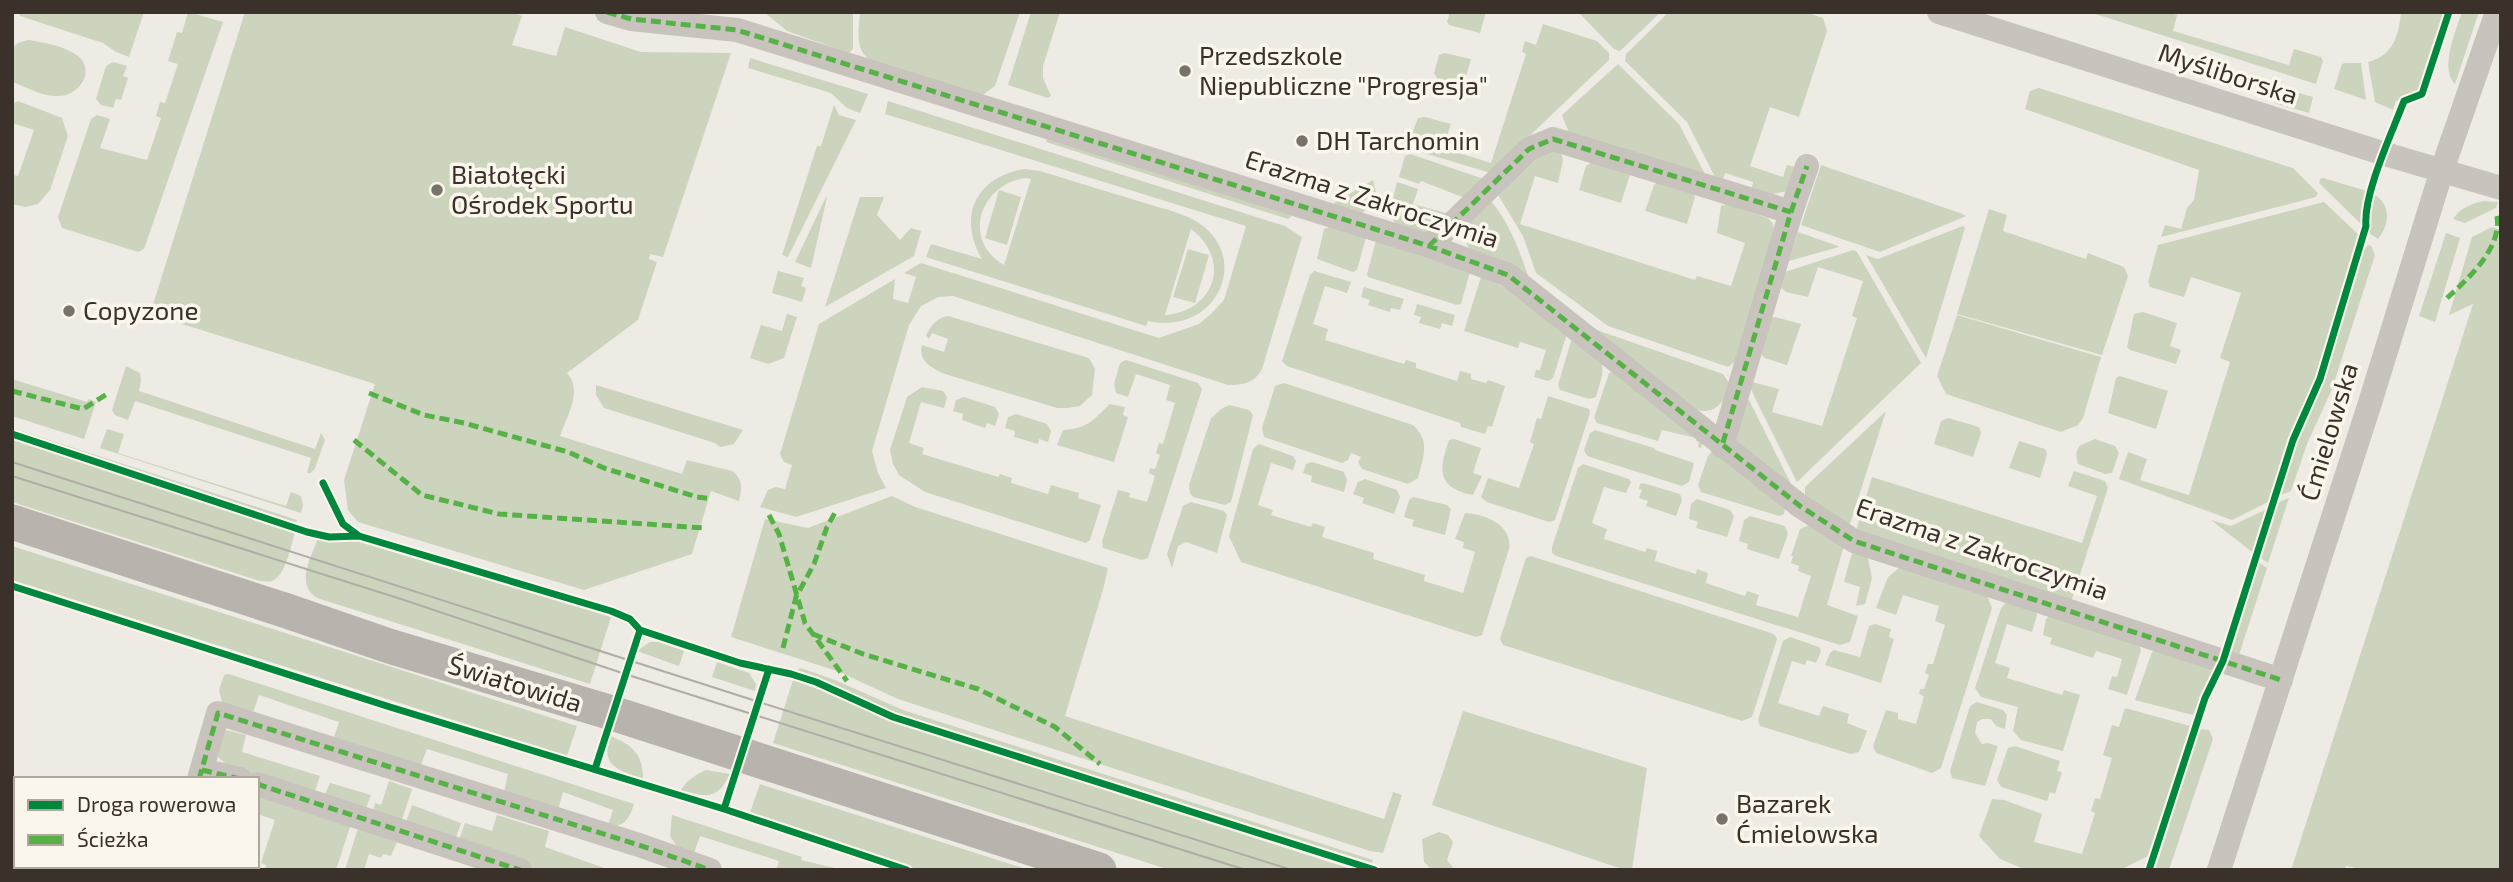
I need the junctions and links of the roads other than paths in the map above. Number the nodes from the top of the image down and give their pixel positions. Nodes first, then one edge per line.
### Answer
1 (607, 12) edge
2 (1939, 12) edge
3 (2497, 12) edge
4 (1807, 166) dead end
5 (2442, 170) junction
6 (2501, 188) edge
7 (1791, 212) junction
8 (1429, 246) junction
9 (1722, 446) junction
10 (12, 522) edge
11 (2281, 680) junction
12 (200, 774) edge
13 (224, 777) edge
14 (259, 786) edge
15 (520, 870) edge
16 (710, 870) edge
17 (1099, 870) edge
18 (2219, 870) edge

1 - 8 street, Erazma z Zakroczymia
2 - 5 street, Myśliborska
3 - 5 street, Ćmielowska
4 - 7 street
5 - 6 street, Myśliborska
5 - 11 street, Ćmielowska
7 - 8 street
7 - 9 street
8 - 9 street, Erazma z Zakroczymia
9 - 11 street, Erazma z Zakroczymia
10 - 17 street, Światowida
11 - 18 street, Ćmielowska
12 - 13 street
12 - 16 street
14 - 15 street

